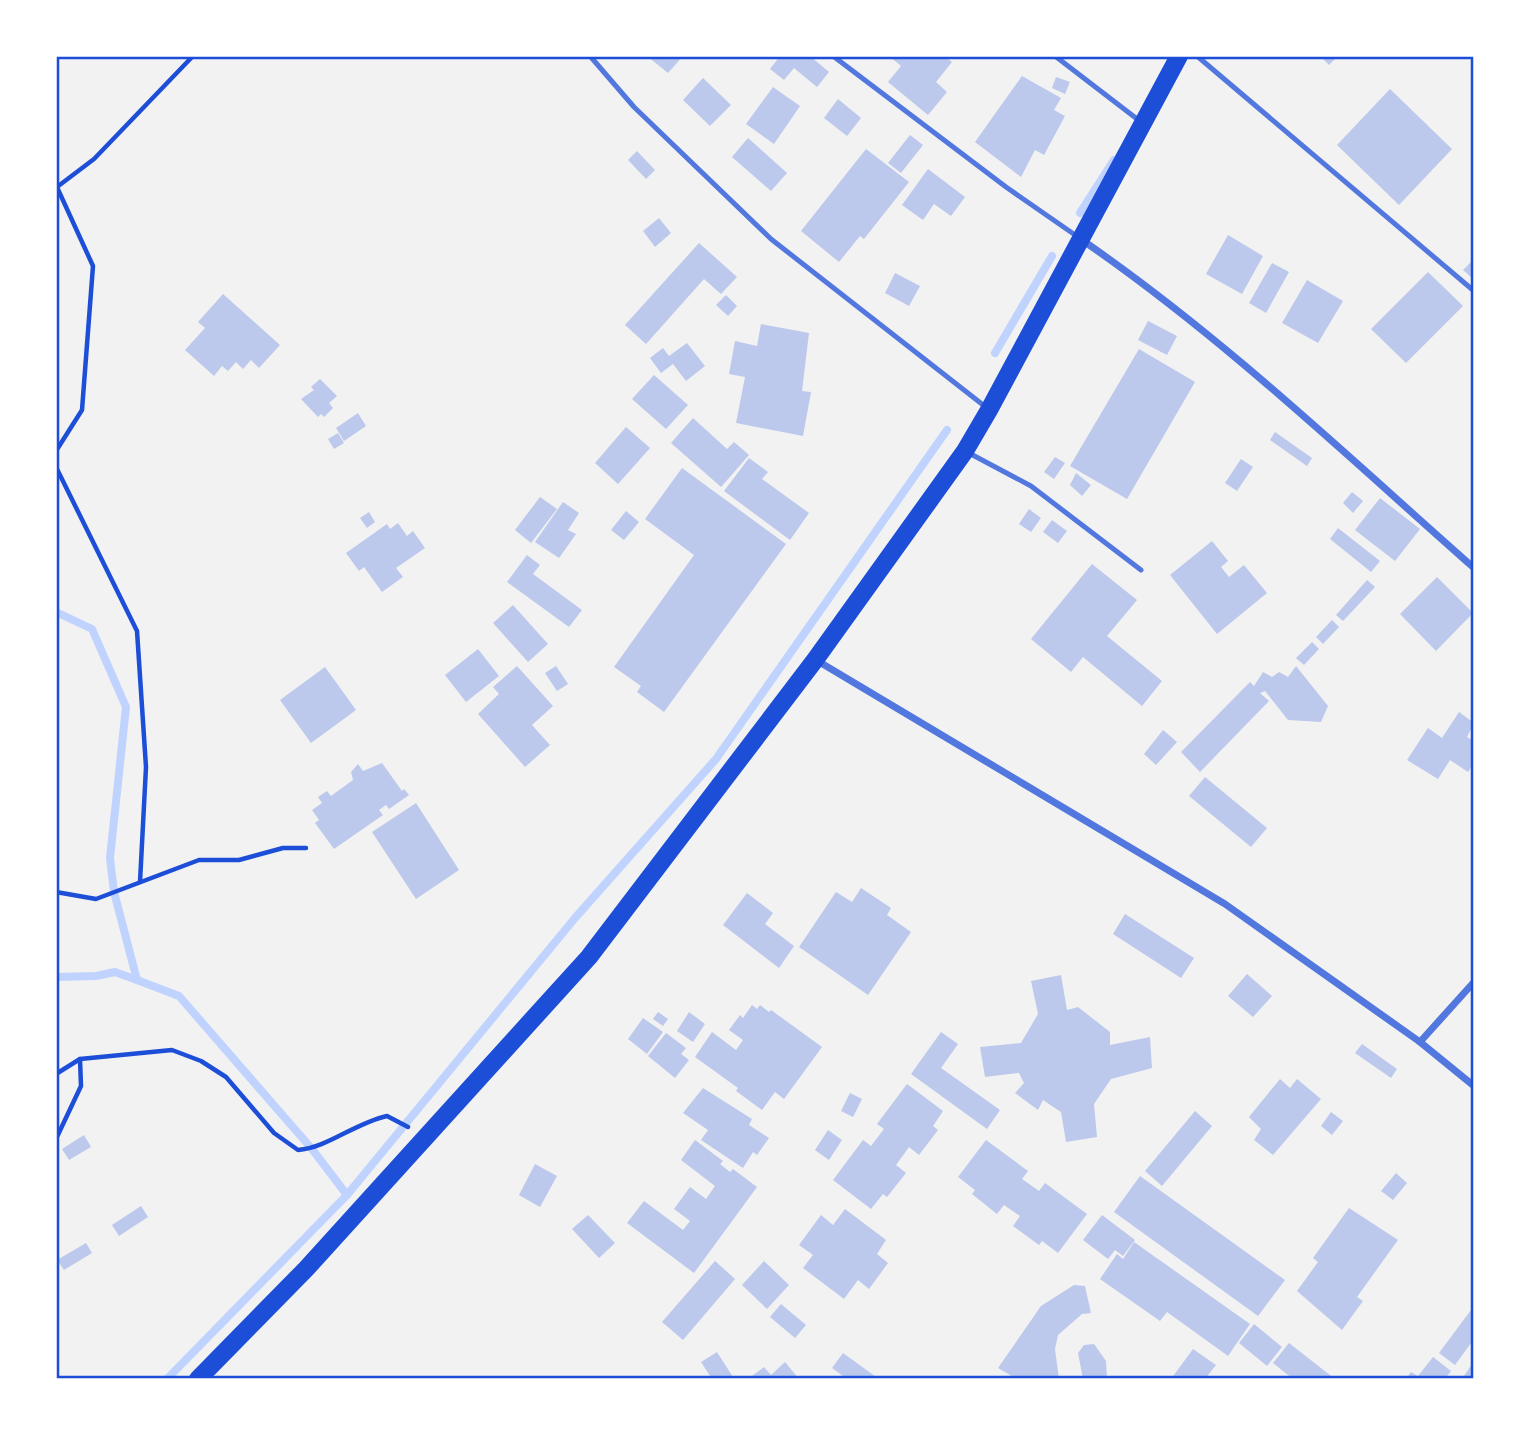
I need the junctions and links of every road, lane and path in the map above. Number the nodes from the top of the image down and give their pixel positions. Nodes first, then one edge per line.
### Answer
1 (193, 56) edge
2 (590, 56) edge
3 (833, 56) edge
4 (1055, 56) edge
5 (1179, 56) edge
6 (1197, 56) edge
7 (1142, 123) junction
8 (57, 186) edge
9 (1082, 240) junction
10 (1474, 290) edge
11 (989, 410) junction
12 (56, 451) edge
13 (965, 451) junction
14 (56, 467) edge
15 (1474, 568) edge
16 (1141, 570) dead end
17 (815, 660) junction
18 (306, 848) dead end
19 (140, 883) junction
20 (56, 892) edge
21 (1474, 982) edge
22 (1420, 1042) junction
23 (80, 1059) junction
24 (56, 1074) edge
25 (1474, 1086) edge
26 (422, 1138) junction
27 (56, 1139) edge
28 (198, 1379) edge

1 - 8 path
2 - 11 lane
3 - 9 lane
4 - 7 lane
5 - 7 main road
6 - 10 lane
7 - 9 main road
8 - 12 path
9 - 11 main road
9 - 15 street
11 - 13 main road
13 - 16 lane
13 - 17 main road
14 - 19 path
17 - 22 street
17 - 26 main road
18 - 19 path
19 - 20 path
21 - 22 street
22 - 25 street
23 - 24 path
23 - 26 path
23 - 27 path
26 - 28 main road

